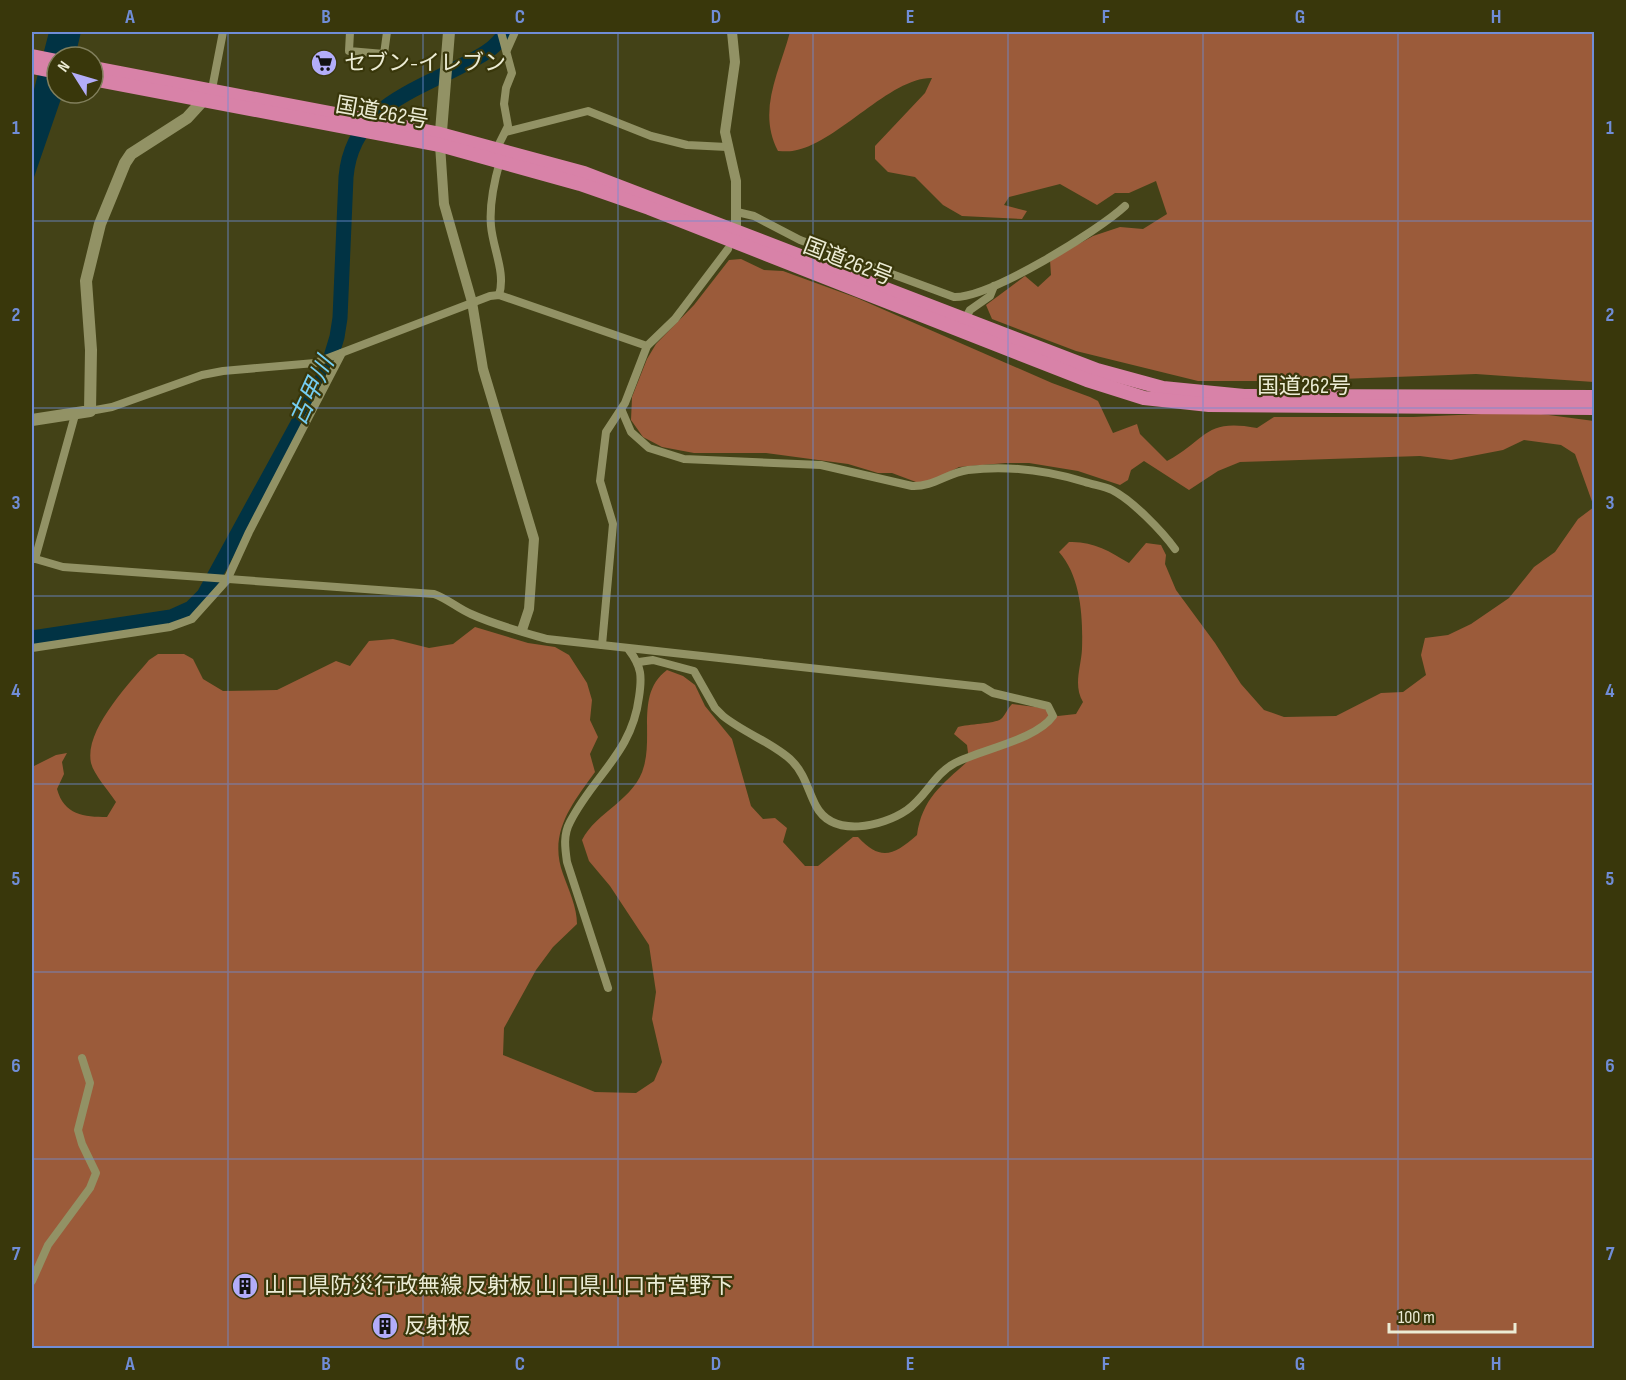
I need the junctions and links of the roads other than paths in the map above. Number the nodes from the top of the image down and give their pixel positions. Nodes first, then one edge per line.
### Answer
1 (223, 32) edge
2 (350, 32) edge
3 (387, 32) edge
4 (449, 32) edge
5 (501, 32) edge
6 (515, 32) edge
7 (732, 32) edge
8 (507, 48) junction
9 (105, 76) edge
10 (208, 95) junction
11 (506, 132) junction
12 (440, 139) junction
13 (727, 147) junction
14 (499, 155) junction
15 (1125, 206) dead end
16 (737, 212) junction
17 (736, 225) dead end
18 (728, 249) dead end
19 (994, 286) junction
20 (499, 295) junction
21 (472, 302) junction
22 (963, 324) junction
23 (647, 346) junction
24 (340, 354) junction
25 (1594, 397) edge
26 (1594, 408) edge
27 (90, 411) junction
28 (622, 411) junction
29 (75, 415) junction
30 (32, 420) edge
31 (1175, 549) dead end
32 (33, 558) edge
33 (226, 580) junction
34 (522, 630) junction
35 (602, 645) junction
36 (32, 648) edge
37 (629, 650) junction
38 (639, 662) junction
39 (608, 988) dead end
40 (82, 1058) dead end
41 (32, 1281) edge

1 - 10 street
2 - 3 street
4 - 12 main road
5 - 8 street
6 - 8 street
7 - 13 street
8 - 11 street
9 - 10 highway, 国道262号
10 - 12 highway, 国道262号
10 - 27 main road
11 - 13 street
11 - 14 street
12 - 14 highway, 国道262号
12 - 21 street
13 - 16 street
14 - 20 street
14 - 22 highway, 国道262号
15 - 19 street
16 - 17 street
16 - 19 street
18 - 23 street
19 - 22 street
20 - 21 street
20 - 23 street
21 - 24 street
21 - 34 street
22 - 25 highway, 国道262号
22 - 26 highway, 国道262号
23 - 28 street
24 - 27 street
24 - 33 street
27 - 29 main road
28 - 31 street
28 - 35 street
29 - 30 main road
29 - 32 street
32 - 33 street
33 - 34 street
33 - 36 street
34 - 35 street
35 - 37 street
37 - 38 street
37 - 38 street
38 - 39 street
40 - 41 street

